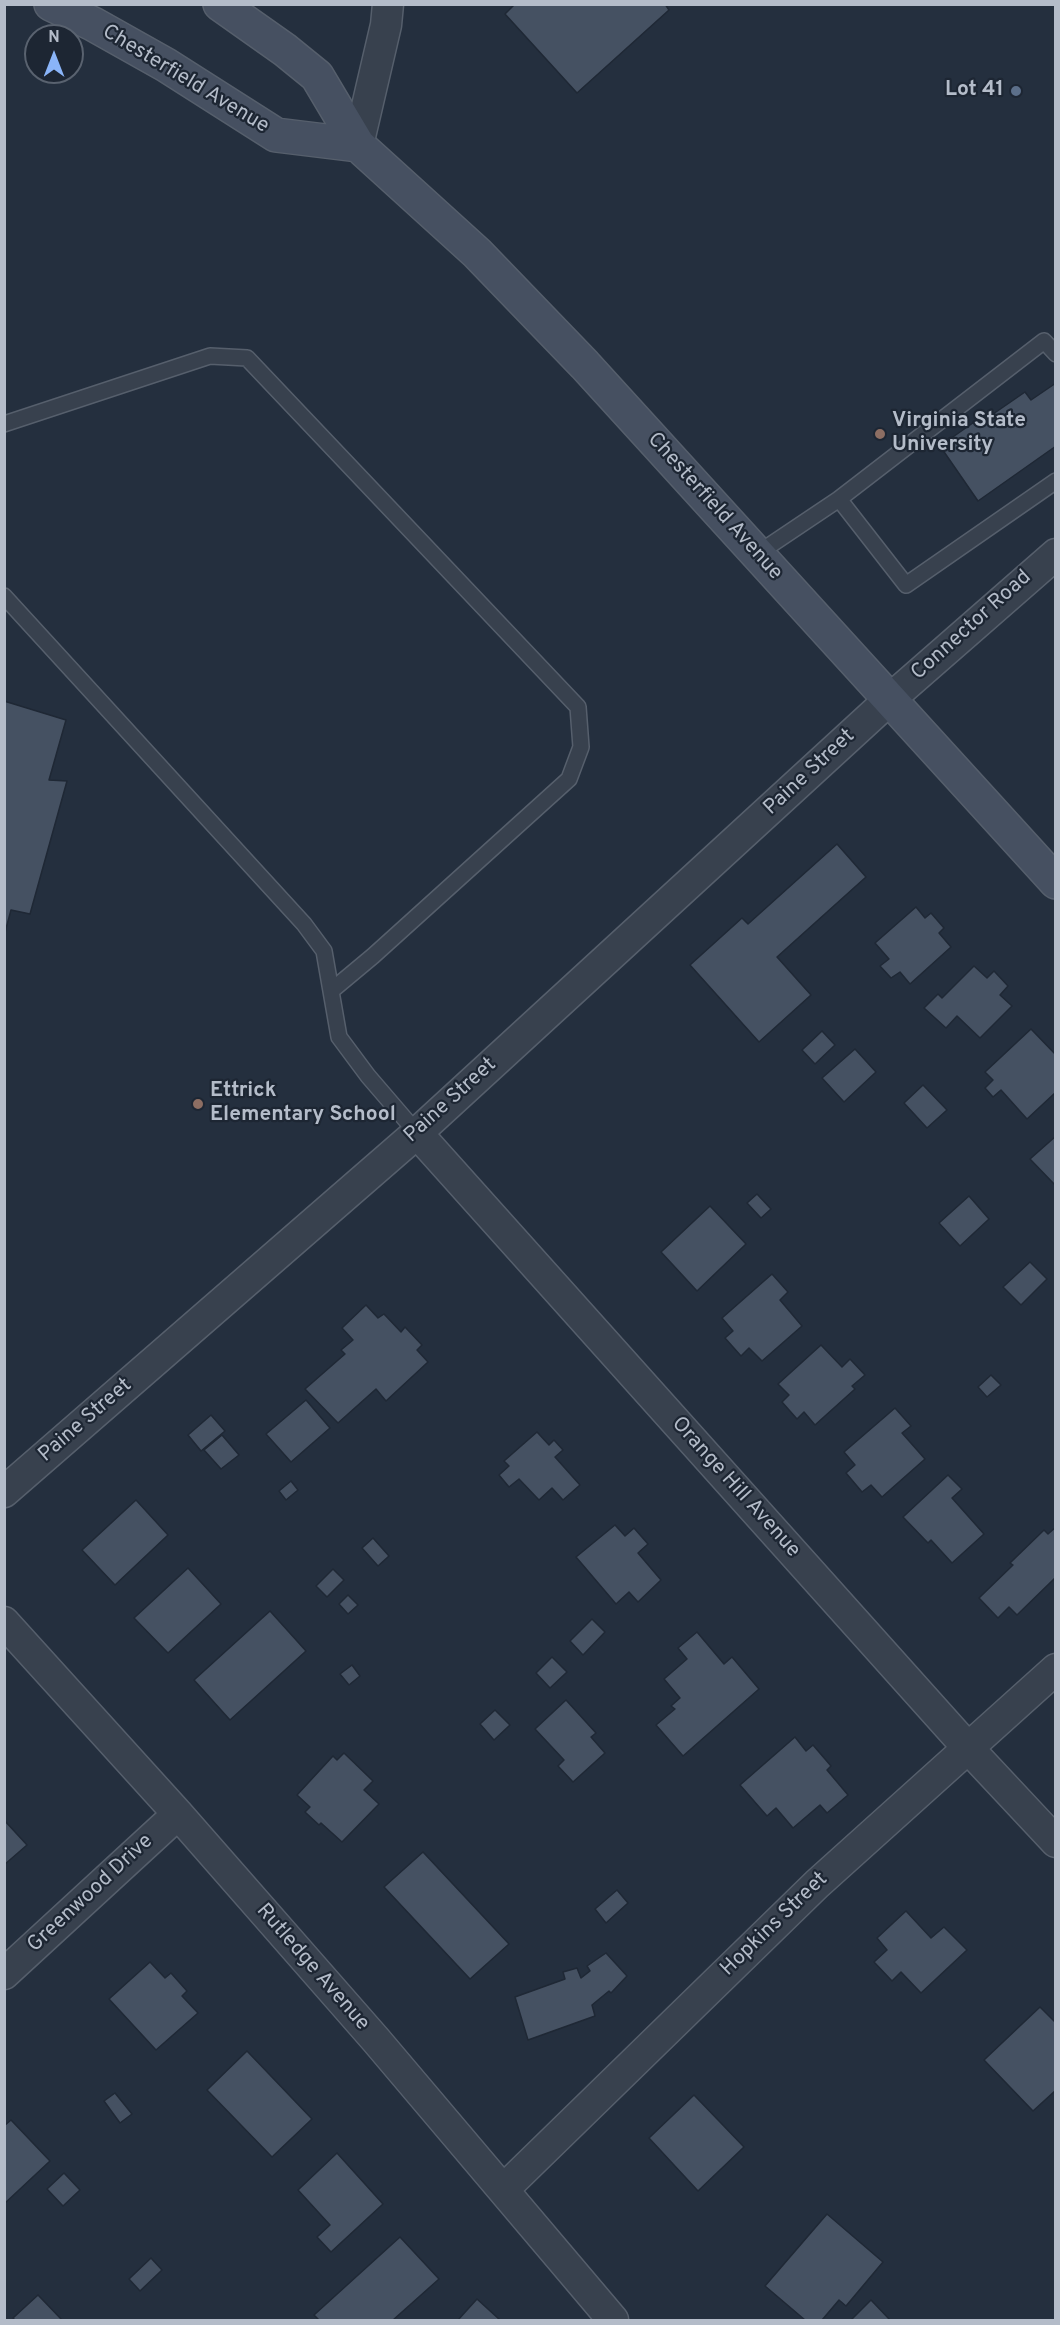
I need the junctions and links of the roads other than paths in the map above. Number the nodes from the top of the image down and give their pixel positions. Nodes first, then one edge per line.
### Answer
1 (51, 4) edge
2 (220, 4) edge
3 (388, 4) edge
4 (358, 145) junction
5 (1056, 354) edge
6 (4, 424) edge
7 (1056, 481) edge
8 (839, 499) junction
9 (757, 554) junction
10 (1056, 554) edge
11 (4, 596) edge
12 (889, 700) junction
13 (1056, 882) edge
14 (331, 991) junction
15 (417, 1132) junction
16 (4, 1492) edge
17 (4, 1622) edge
18 (1056, 1669) edge
19 (968, 1748) junction
20 (178, 1814) junction
21 (1056, 1842) edge
22 (4, 1974) edge
23 (503, 2190) junction
24 (613, 2320) edge

1 - 4 main road, Chesterfield Avenue
2 - 4 main road, Chesterfield Avenue
3 - 4 street
4 - 9 main road, Chesterfield Avenue
5 - 8 lane
6 - 14 lane
7 - 8 lane
8 - 9 lane
9 - 12 main road, Chesterfield Avenue
10 - 12 street, Connector Road
11 - 14 lane
12 - 13 main road, Chesterfield Avenue
12 - 15 street, Paine Street
14 - 15 lane
15 - 16 street, Paine Street
15 - 19 street, Orange Hill Avenue
17 - 20 street, Rutledge Avenue
18 - 19 street, Hopkins Street
19 - 21 street, Orange Hill Avenue
19 - 23 street, Hopkins Street
20 - 22 street, Greenwood Drive
20 - 23 street, Rutledge Avenue
23 - 24 street, Rutledge Avenue

